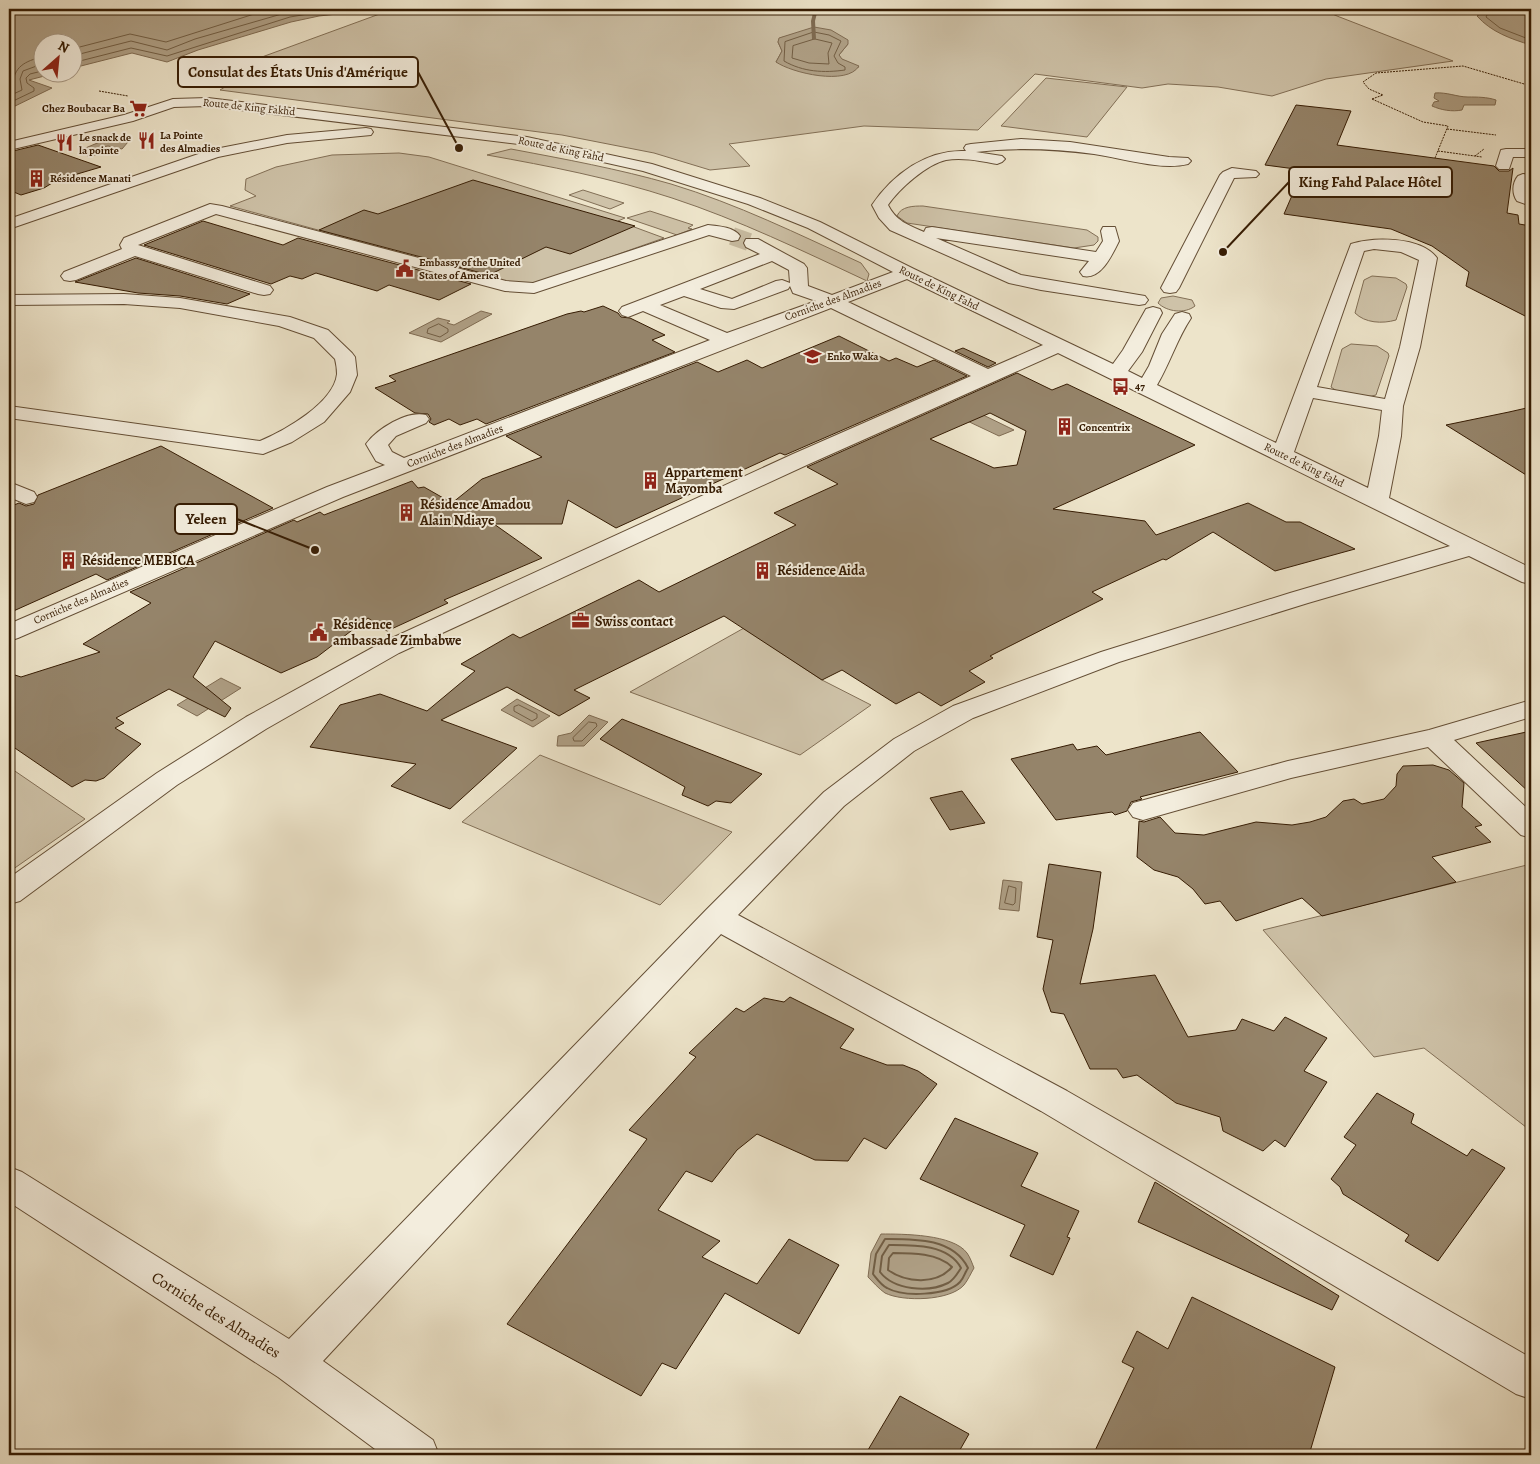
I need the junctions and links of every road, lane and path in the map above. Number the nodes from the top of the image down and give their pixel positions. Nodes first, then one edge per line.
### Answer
1 (1531, 86) edge
2 (310, 113) junction
3 (128, 118) junction
4 (233, 118) dead end
5 (166, 119) dead end
6 (378, 122) junction
7 (428, 128) junction
8 (1447, 129) junction
9 (341, 134) junction
10 (1496, 135) dead end
11 (9, 146) edge
12 (1490, 146) dead end
13 (1438, 151) junction
14 (1531, 153) edge
15 (944, 156) junction
16 (1475, 156) junction
17 (1435, 158) dead end
18 (998, 159) dead end
19 (1183, 161) dead end
20 (1504, 163) joint
21 (1251, 174) dead end
22 (1531, 180) edge
23 (1531, 201) edge
24 (9, 224) edge
25 (896, 226) junction
26 (1109, 231) dead end
27 (732, 236) tunnel mouth
28 (752, 243) tunnel mouth
29 (134, 250) junction
30 (775, 254) junction
31 (1101, 258) junction
32 (739, 268) junction
33 (908, 273) junction
34 (70, 276) dead end
35 (791, 287) junction
36 (1170, 288) dead end
37 (264, 290) dead end
38 (684, 290) junction
39 (1074, 291) junction
40 (9, 300) edge
41 (830, 300) junction
42 (1182, 318) dead end
43 (727, 340) junction
44 (1057, 346) junction
45 (1116, 373) junction
46 (988, 377) junction
47 (1145, 388) junction
48 (1306, 391) junction
49 (1393, 406) junction
50 (9, 412) edge
51 (418, 419) dead end
52 (1282, 455) junction
53 (403, 466) junction
54 (1377, 500) junction
55 (1470, 548) junction
56 (1531, 577) edge
57 (9, 633) edge
58 (1531, 708) edge
59 (1434, 737) junction
60 (1143, 810) dead end
61 (1531, 828) edge
62 (9, 893) edge
63 (717, 918) junction
64 (9, 1183) edge
65 (294, 1364) junction
66 (1531, 1380) edge
67 (418, 1455) edge

1 - 8 path
2 - 3 street, Route de King Fakhd
2 - 4 street, Route de King Fakhd
2 - 6 street, Route de King Fahd
3 - 5 street
3 - 11 street
6 - 7 street, Route de King Fahd
6 - 9 street
7 - 9 street
7 - 33 street, Route de King Fahd
8 - 10 path
8 - 13 path
9 - 24 street
12 - 16 path
13 - 16 path
13 - 17 path
14 - 20 street
15 - 18 street
15 - 19 street
15 - 25 street
16 - 20 path
21 - 36 street
22 - 23 street
25 - 31 street
25 - 39 street
26 - 31 street
27 - 29 street
28 - 30 street
29 - 34 street
29 - 37 street
30 - 32 street
30 - 35 street
31 - 39 street
32 - 35 street
32 - 38 street
33 - 41 street, Corniche des Almadies
33 - 44 street, Route de King Fahd
35 - 38 street
35 - 41 street
38 - 43 street
39 - 45 street
40 - 50 street
41 - 43 street, Corniche des Almadies
41 - 46 street
42 - 47 street
43 - 53 street, Corniche des Almadies
44 - 45 street, Route de King Fahd
44 - 46 street
45 - 47 street, Route de King Fahd
46 - 62 street
47 - 52 street, Route de King Fahd
48 - 49 street
48 - 49 street
48 - 52 street
49 - 54 street
51 - 53 street
52 - 54 street, Route de King Fahd
53 - 57 street, Corniche des Almadies
54 - 55 street, Route de King Fahd
55 - 56 street, Route de King Fahd
55 - 63 street
58 - 59 street
59 - 60 street
59 - 61 street
63 - 65 street
63 - 66 street
64 - 65 street, Corniche des Almadies
65 - 67 street, Corniche des Almadies

